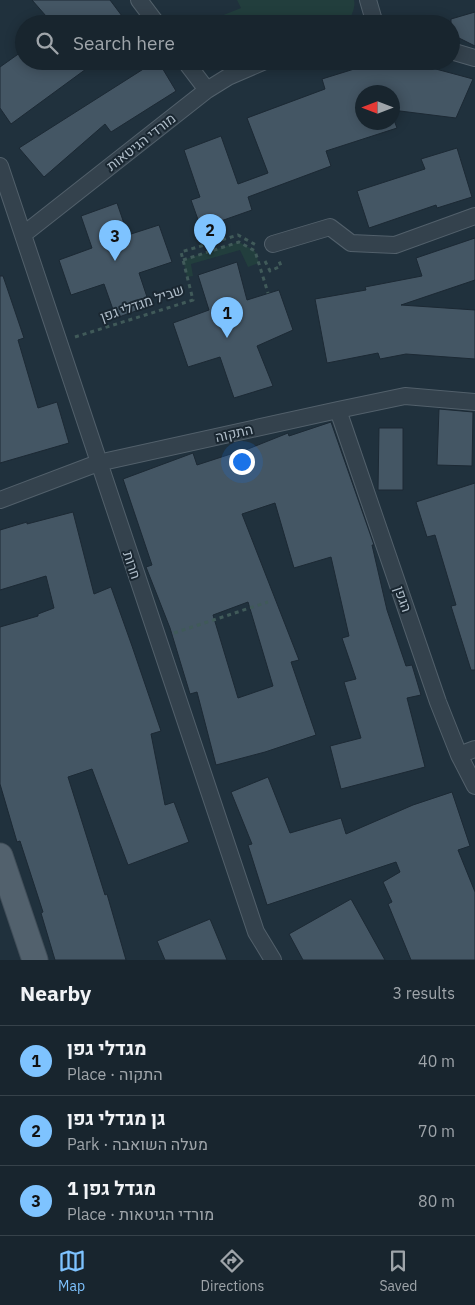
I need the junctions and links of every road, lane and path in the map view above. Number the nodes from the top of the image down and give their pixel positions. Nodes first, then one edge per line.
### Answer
1 (139, 0) edge
2 (368, 0) edge
3 (150, 15) edge
4 (372, 15) edge
5 (460, 54) edge
6 (475, 58) edge
7 (192, 70) edge
8 (244, 70) edge
9 (207, 90) junction
10 (0, 166) edge
11 (475, 216) edge
12 (24, 234) junction
13 (265, 248) junction
14 (183, 260) junction
15 (268, 293) dead end
16 (59, 343) junction
17 (475, 402) edge
18 (338, 410) junction
19 (98, 463) junction
20 (0, 500) edge
21 (268, 602) dead end
22 (157, 639) junction
23 (475, 749) edge
24 (458, 755) junction
25 (475, 786) edge
26 (0, 856) edge
27 (35, 960) edge
28 (273, 960) edge

1 - 3 street
2 - 4 street
5 - 6 street
7 - 9 street
8 - 9 street, מורדי הגיטאות
9 - 12 street, מורדי הגיטאות
10 - 12 street, חרות
11 - 13 street
12 - 16 street, חרות
13 - 13 path, שביל מגדלי גפן
13 - 14 path, שביל מגדלי גפן
14 - 15 path
14 - 16 path, שביל מגדלי גפן
16 - 19 street, חרות
17 - 18 street, התקוה
18 - 19 street, התקוה
18 - 24 street, הגפן
19 - 20 street, התקוה
19 - 22 street, חרות
21 - 22 path
22 - 28 street, חרות
23 - 24 street
24 - 25 street, הגפן
26 - 27 main road

